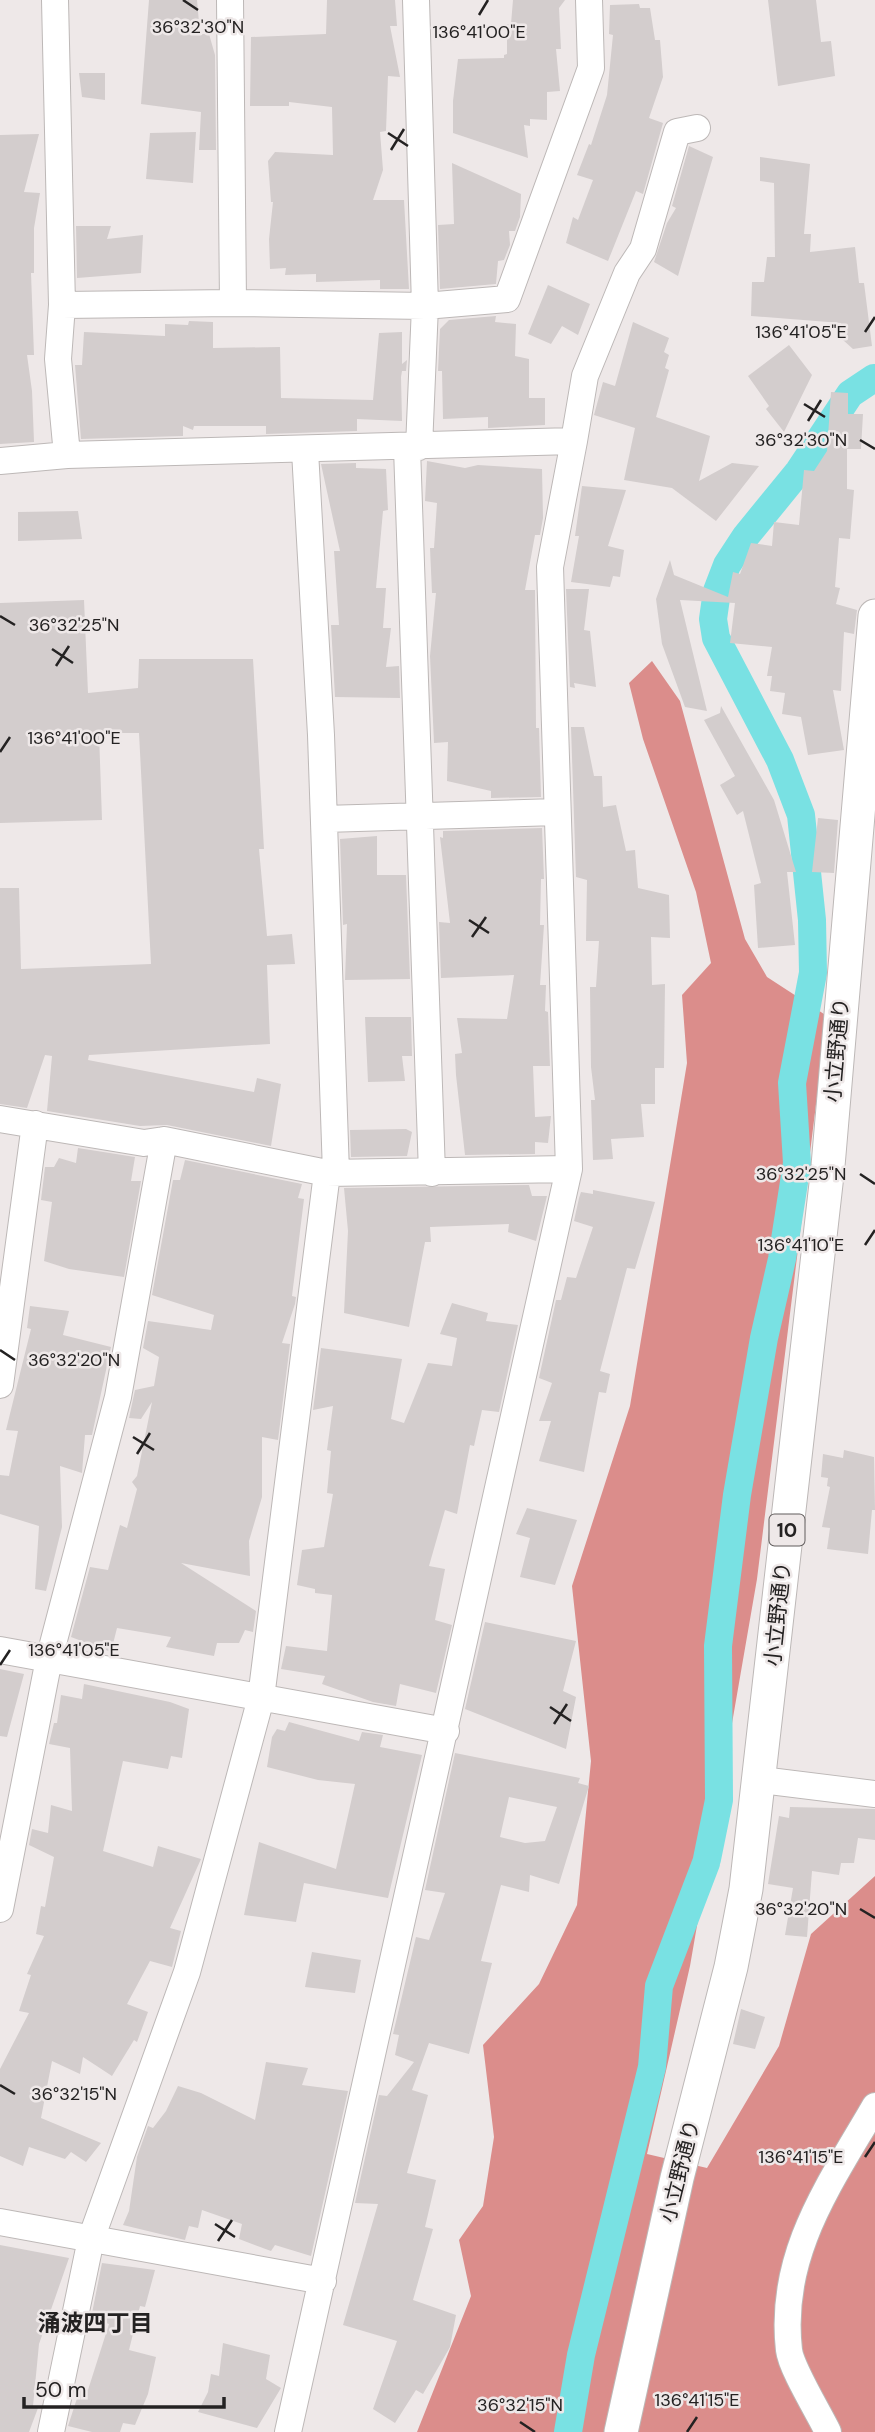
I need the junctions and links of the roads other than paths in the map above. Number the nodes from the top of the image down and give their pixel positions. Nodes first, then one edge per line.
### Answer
1 (55, 0) edge
2 (230, 0) edge
3 (416, 0) edge
4 (589, 0) edge
5 (697, 128) dead end
6 (233, 303) junction
7 (62, 305) junction
8 (425, 306) junction
9 (574, 441) junction
10 (413, 448) junction
11 (305, 451) junction
12 (67, 456) junction
13 (0, 461) edge
14 (875, 616) edge
15 (557, 812) junction
16 (419, 817) junction
17 (324, 819) junction
18 (0, 1119) edge
19 (35, 1125) junction
20 (164, 1140) junction
21 (569, 1169) junction
22 (332, 1173) junction
23 (432, 1173) junction
24 (0, 1385) edge
25 (0, 1650) edge
26 (50, 1659) junction
27 (261, 1698) junction
28 (446, 1731) junction
29 (761, 1780) junction
30 (875, 1794) edge
31 (0, 1909) edge
32 (875, 2106) edge
33 (0, 2222) edge
34 (92, 2239) junction
35 (323, 2281) junction
36 (51, 2432) edge
37 (288, 2432) edge
38 (621, 2432) edge
39 (828, 2432) edge

1 - 7 street
2 - 6 street
3 - 8 street
4 - 8 street
5 - 9 street
6 - 7 street
6 - 8 street
7 - 12 street
8 - 10 street
9 - 10 street
9 - 15 street
10 - 11 street
10 - 16 street
11 - 12 street
11 - 17 street
12 - 13 street
14 - 29 main road, 小立野通り / 10
15 - 16 street
15 - 21 street
16 - 17 street
16 - 23 street
17 - 22 street
18 - 19 street
19 - 20 street
19 - 24 street
20 - 22 street
20 - 26 street
21 - 23 street
21 - 28 street
22 - 23 street
22 - 27 street
25 - 26 street
26 - 27 street
26 - 31 street
27 - 28 street
27 - 34 street
28 - 35 street
29 - 30 street
29 - 38 main road, 小立野通り / 10
32 - 39 street
33 - 34 street
34 - 35 street
34 - 36 street
35 - 37 street

